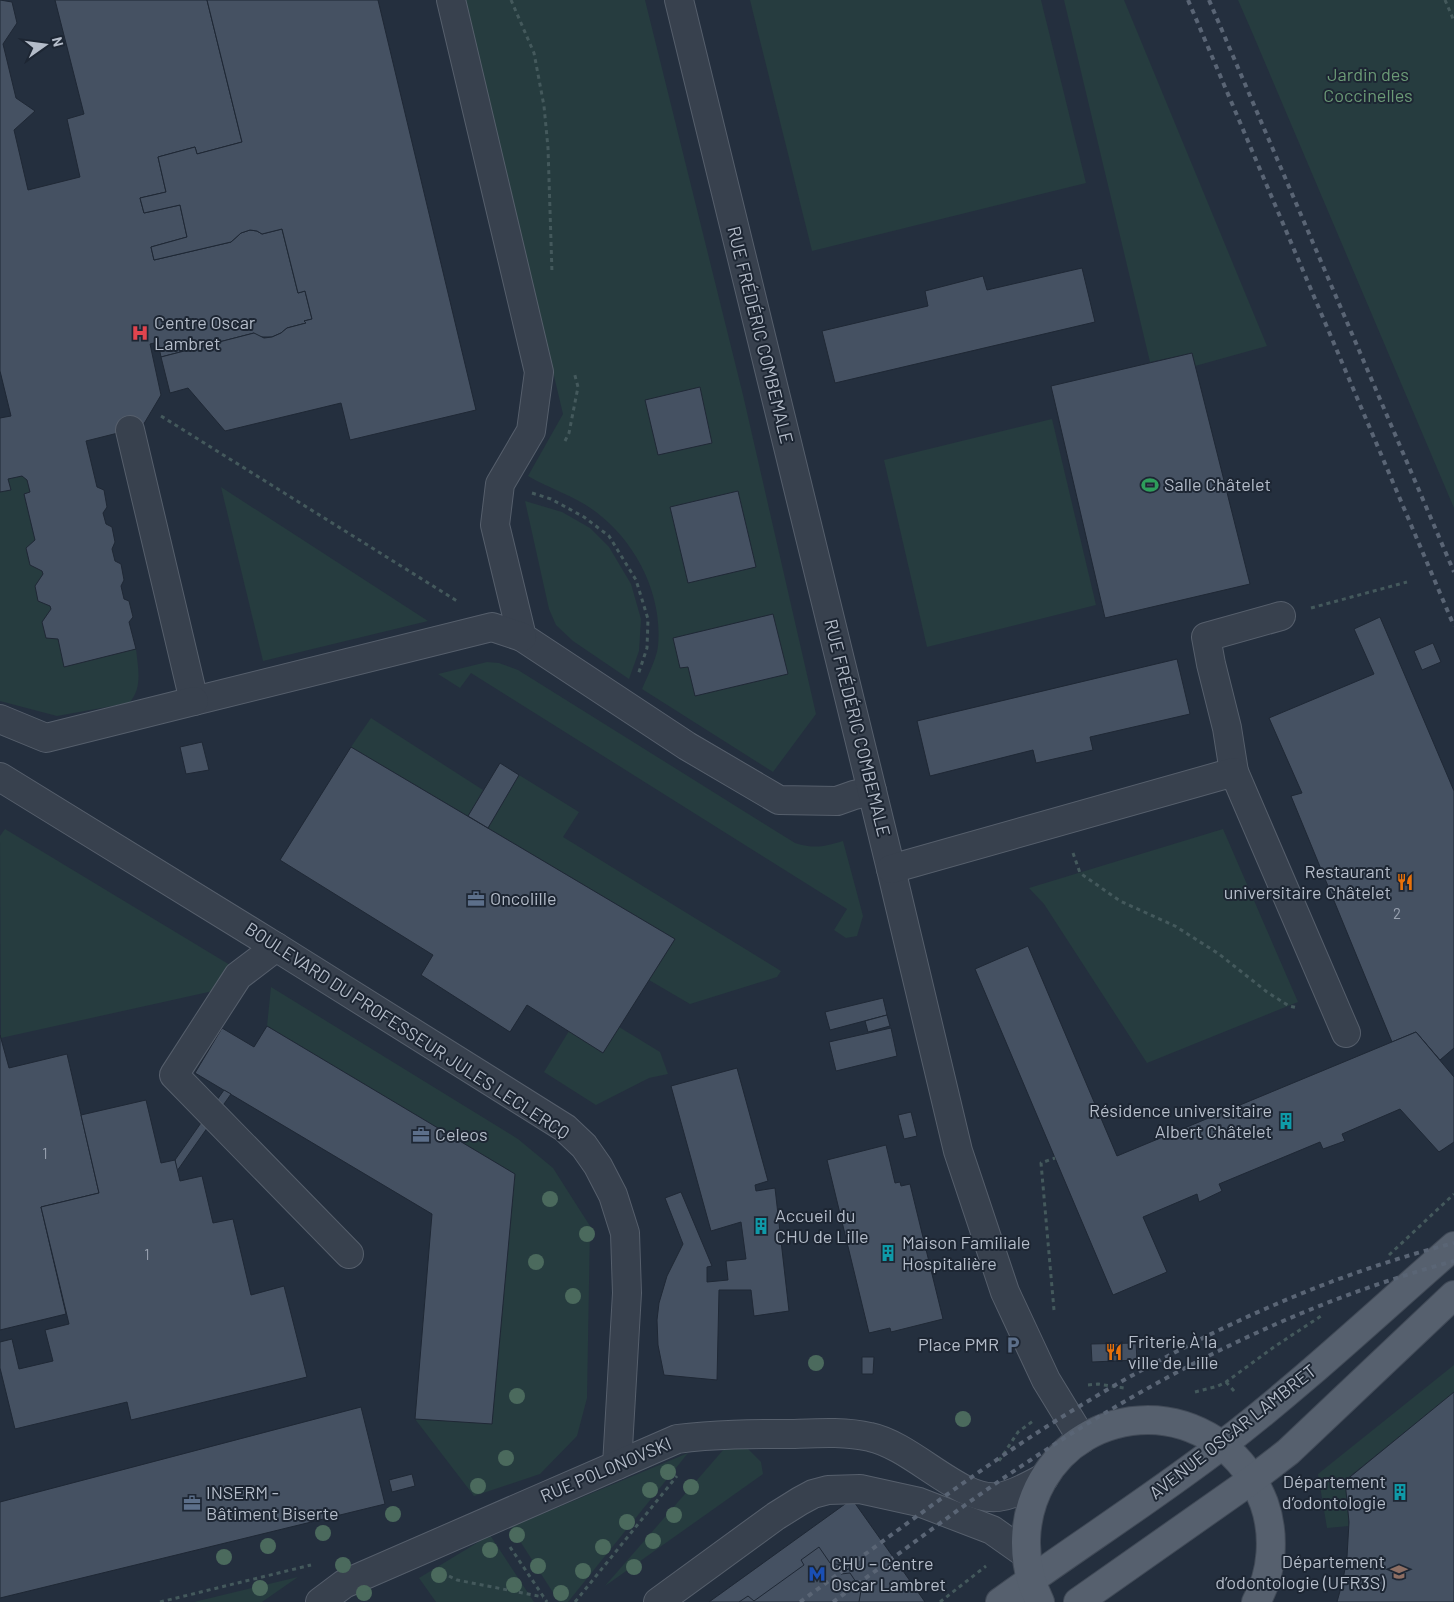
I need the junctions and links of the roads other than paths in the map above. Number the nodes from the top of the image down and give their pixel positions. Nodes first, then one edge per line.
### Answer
1 (451, 0) edge
2 (679, 0) edge
3 (130, 430) dead end
4 (1281, 616) road end
5 (522, 637) junction
6 (194, 701) junction
7 (0, 719) edge
8 (1234, 772) junction
9 (3, 784) edge
10 (872, 791) junction
11 (891, 869) junction
12 (276, 947) junction
13 (1342, 1026) road end
14 (1454, 1246) edge
15 (349, 1254) dead end
16 (1454, 1295) edge
17 (1082, 1439) junction
18 (1221, 1445) junction
19 (617, 1465) junction
20 (1044, 1478) junction
21 (1253, 1479) junction
22 (1032, 1579) edge
23 (320, 1602) edge
24 (658, 1602) edge
25 (1000, 1602) edge
26 (1078, 1602) edge
27 (1256, 1602) edge

1 - 5 street
2 - 10 street, RUE FRÉDÉRIC COMBEMALE
3 - 6 street
4 - 8 street
5 - 6 street
5 - 10 street
6 - 7 street
8 - 11 street
8 - 13 street
9 - 12 street, BOULEVARD DU PROFESSEUR JULES LECLERCQ
10 - 11 street, RUE FRÉDÉRIC COMBEMALE
11 - 17 street, RUE FRÉDÉRIC COMBEMALE
12 - 15 street
12 - 19 street, BOULEVARD DU PROFESSEUR JULES LECLERCQ
14 - 18 main road, AVENUE OSCAR LAMBRET
16 - 21 main road
17 - 18 main road
17 - 20 main road
18 - 21 main road
18 - 22 main road, AVENUE OSCAR LAMBRET
19 - 20 street, RUE POLONOVSKI
19 - 23 street, RUE POLONOVSKI
20 - 22 main road
21 - 26 main road
21 - 27 main road
22 - 24 street
22 - 25 main road, AVENUE OSCAR LAMBRET

